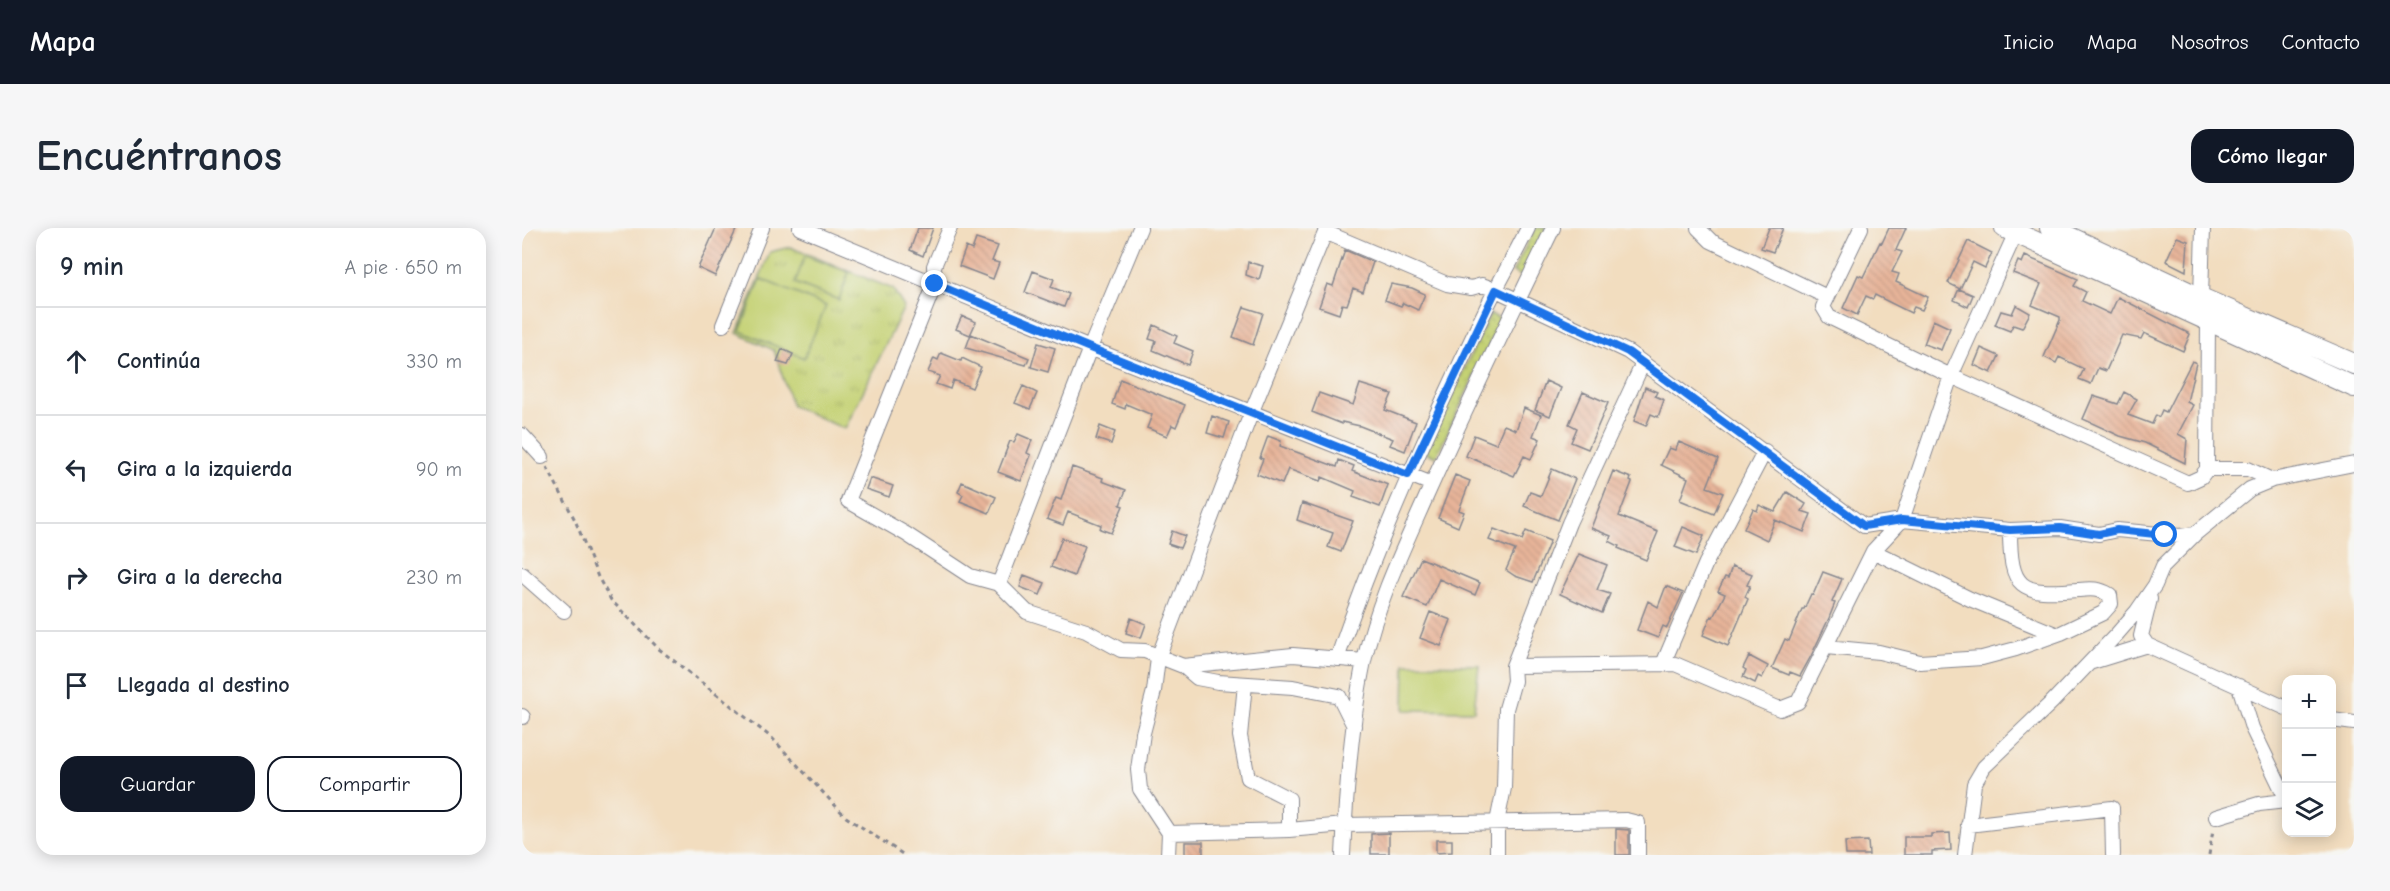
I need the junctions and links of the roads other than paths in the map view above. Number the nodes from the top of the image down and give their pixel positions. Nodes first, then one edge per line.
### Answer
1 (762, 228) edge
2 (800, 228) edge
3 (950, 228) edge
4 (1140, 228) edge
5 (1528, 228) edge
6 (1553, 228) edge
7 (1861, 228) edge
8 (2050, 228) edge
9 (2203, 228) edge
10 (1326, 230) edge
11 (1703, 230) edge
12 (2013, 230) edge
13 (935, 284) junction
14 (1496, 290) junction
15 (1827, 297) junction
16 (2201, 298) junction
17 (1518, 300) junction
18 (2208, 321) junction
19 (723, 326) dead end
20 (1090, 348) junction
21 (1643, 363) junction
22 (2354, 364) edge
23 (1951, 376) junction
24 (2354, 387) edge
25 (1252, 411) junction
26 (522, 435) edge
27 (1765, 451) junction
28 (542, 457) road end
29 (2354, 464) edge
30 (2207, 469) junction
31 (1408, 475) junction
32 (2272, 480) junction
33 (1432, 484) junction
34 (1902, 520) junction
35 (2010, 530) junction
36 (2195, 534) junction
37 (1873, 551) junction
38 (522, 574) edge
39 (999, 584) junction
40 (2155, 585) junction
41 (564, 611) dead end
42 (2055, 634) junction
43 (2147, 645) junction
44 (1826, 647) junction
45 (1158, 658) junction
46 (1336, 659) junction
47 (1364, 661) junction
48 (2089, 663) junction
49 (1663, 664) junction
50 (1183, 666) junction
51 (1514, 666) junction
52 (1245, 684) junction
53 (2239, 687) junction
54 (2282, 706) edge
55 (2336, 721) edge
56 (2354, 723) edge
57 (1354, 726) junction
58 (2282, 792) edge
59 (2282, 801) edge
60 (2216, 817) road end
61 (1497, 822) junction
62 (1344, 825) junction
63 (1968, 825) junction
64 (1289, 830) junction
65 (1168, 833) junction
66 (1168, 855) edge
67 (1343, 855) edge
68 (1497, 855) edge
69 (1638, 855) edge
70 (1965, 855) edge
71 (2112, 855) edge

1 - 19 street
2 - 13 street
3 - 13 street
4 - 20 street
5 - 14 street
6 - 17 street
7 - 15 street
8 - 16 street
9 - 16 street
10 - 14 street
10 - 25 street
11 - 15 street
12 - 18 street
12 - 23 street
13 - 20 street
13 - 39 street
14 - 17 street
14 - 31 street
15 - 23 street
16 - 18 street
16 - 22 street
17 - 21 street
17 - 33 street
18 - 24 street
18 - 30 street
20 - 25 street
20 - 39 street
21 - 27 street
21 - 51 street
23 - 30 street
23 - 34 street
25 - 31 street
25 - 45 street
26 - 28 street
27 - 34 street
27 - 49 street
29 - 32 street
30 - 32 street
31 - 33 street
31 - 46 street
32 - 36 street
33 - 47 street
34 - 35 street
34 - 37 street
35 - 36 street
35 - 42 street
36 - 40 street
37 - 42 street
37 - 44 street
38 - 41 street
39 - 45 street
40 - 43 street
40 - 48 street
42 - 44 street
43 - 48 street
43 - 53 street
44 - 49 street
45 - 50 street
45 - 65 street
46 - 47 street
46 - 50 street
47 - 57 street
48 - 63 street
49 - 51 street
50 - 52 street
51 - 61 street
52 - 57 street
52 - 64 street
53 - 54 street
53 - 58 street
55 - 56 street
57 - 62 street
59 - 60 street
61 - 62 street
61 - 68 street
61 - 69 street
62 - 64 street
62 - 67 street
63 - 70 street
63 - 71 street
64 - 65 street
65 - 66 street

